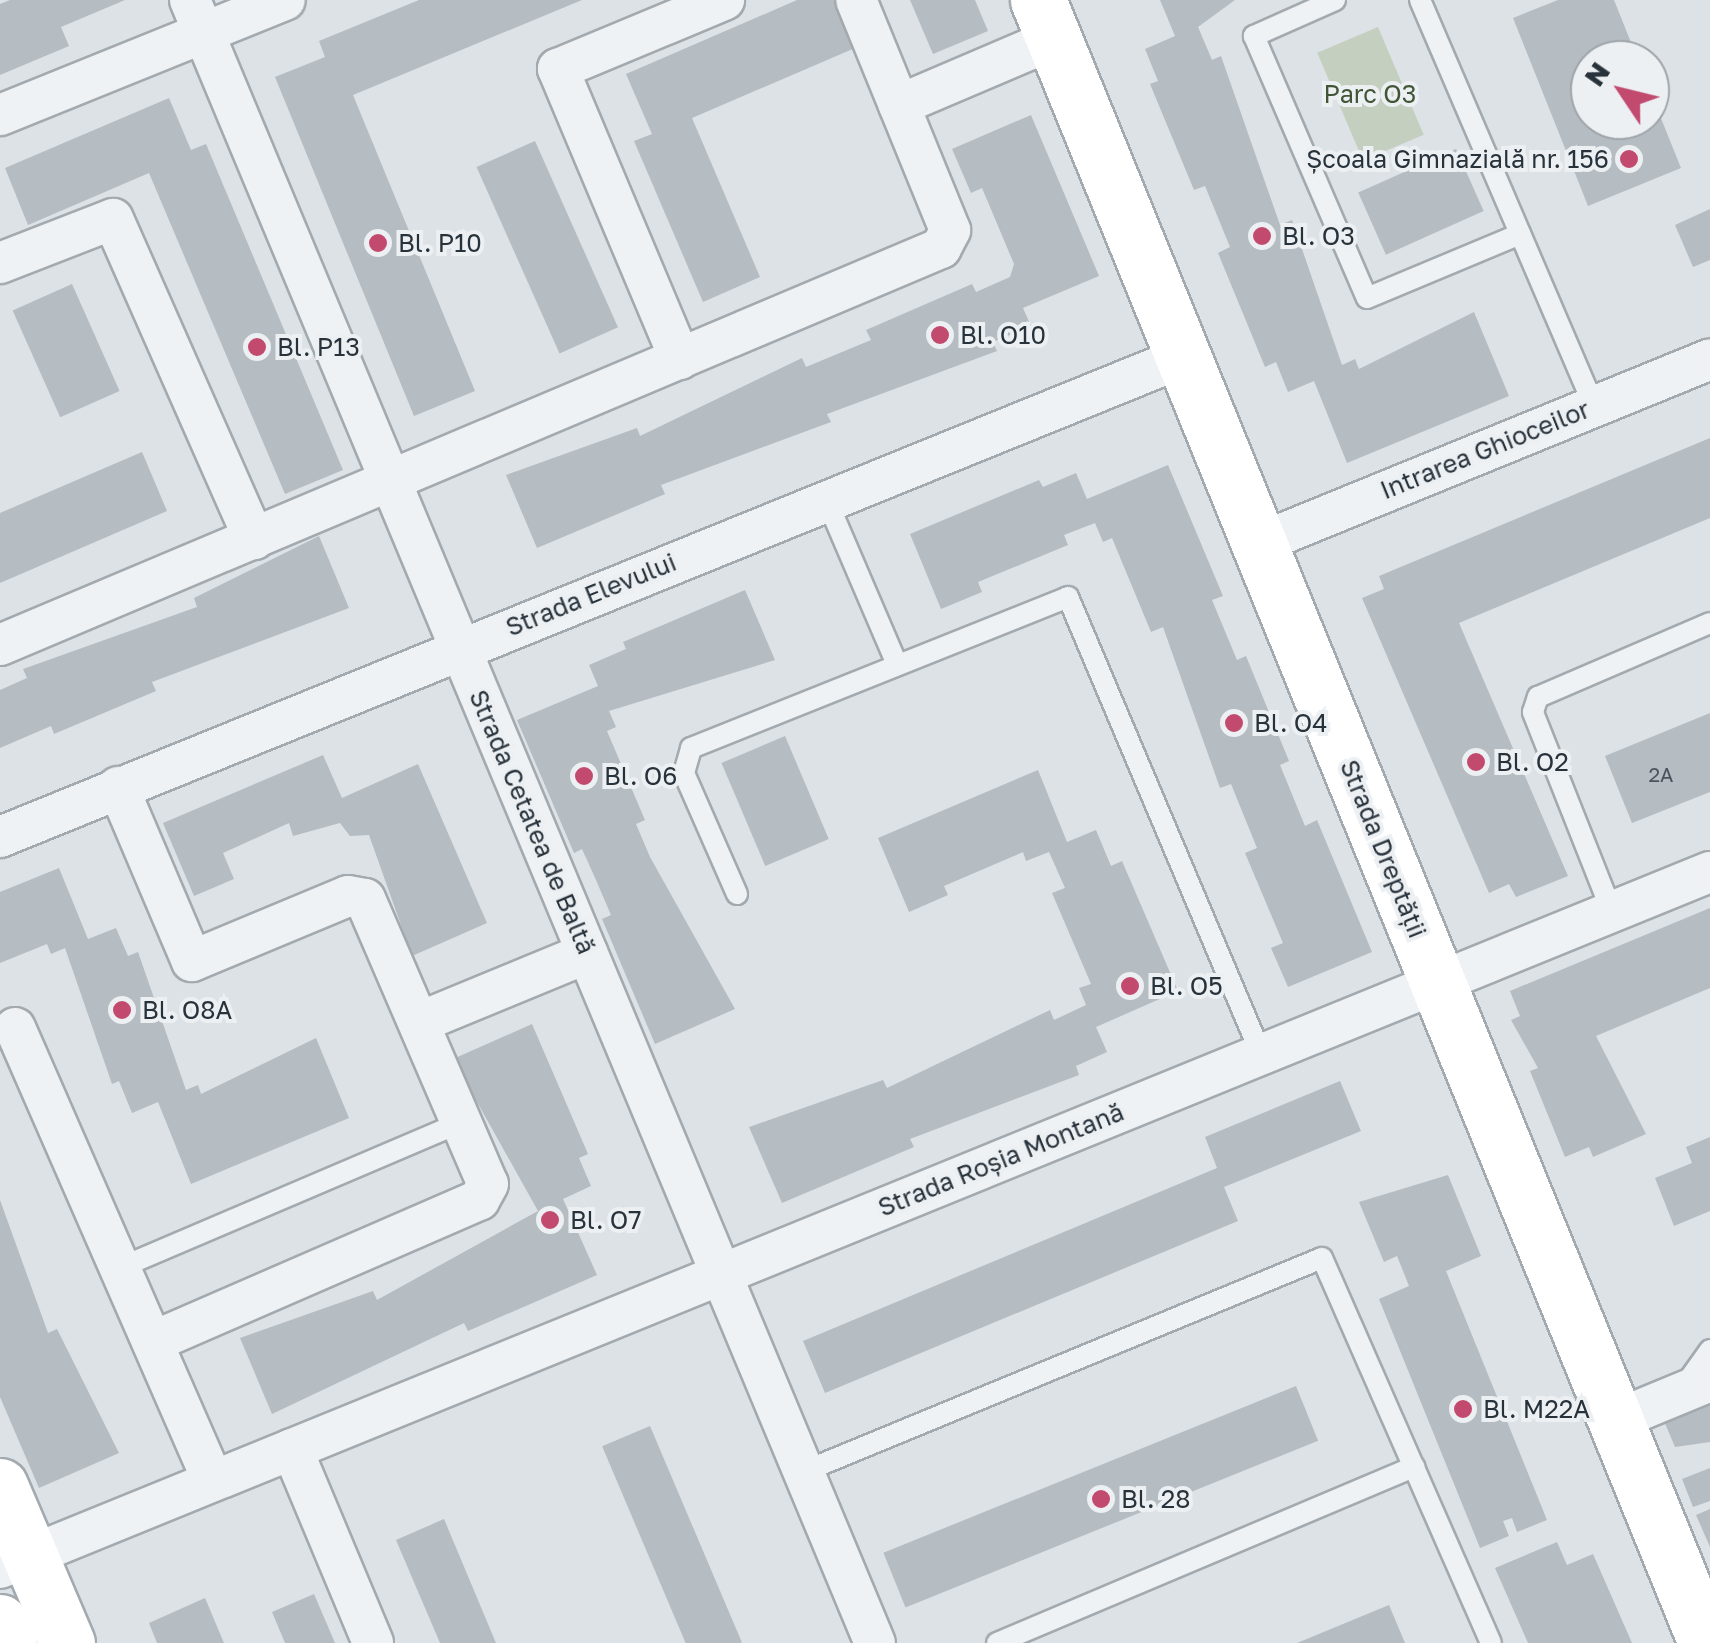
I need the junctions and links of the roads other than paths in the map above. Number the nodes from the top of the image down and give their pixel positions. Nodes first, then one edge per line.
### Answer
1 (285, 0) edge
2 (724, 0) edge
3 (856, 0) edge
4 (1335, 0) edge
5 (1420, 0) edge
6 (197, 16) edge
7 (1046, 20) edge
8 (899, 105) junction
9 (0, 115) edge
10 (1520, 234) junction
11 (0, 263) edge
12 (1183, 357) junction
13 (680, 359) junction
14 (1710, 359) edge
15 (1594, 405) junction
16 (392, 482) junction
17 (827, 501) junction
18 (254, 539) junction
19 (1260, 543) junction
20 (1710, 623) edge
21 (0, 645) edge
22 (460, 647) junction
23 (896, 662) junction
24 (118, 787) junction
25 (0, 837) edge
26 (1710, 872) edge
27 (737, 894) dead end
28 (1612, 912) junction
29 (587, 953) junction
30 (1437, 983) junction
31 (420, 1022) junction
32 (15, 1028) dead end
33 (1262, 1054) junction
34 (462, 1122) junction
35 (122, 1267) junction
36 (721, 1274) junction
37 (153, 1342) junction
38 (1710, 1350) edge
39 (1694, 1387) edge
40 (1616, 1420) junction
41 (292, 1449) junction
42 (1414, 1466) junction
43 (803, 1472) junction
44 (213, 1481) junction
45 (0, 1486) edge
46 (15, 1562) edge
47 (0, 1622) edge
48 (9, 1643) edge
49 (67, 1643) edge
50 (373, 1643) edge
51 (875, 1643) edge
52 (997, 1643) edge
53 (1490, 1643) edge
54 (1706, 1643) edge

1 - 6 street
2 - 13 street
3 - 8 street
4 - 10 lane
5 - 10 lane
6 - 9 street
6 - 16 street, Strada Cetatea de Baltă
7 - 8 street
7 - 12 street, Strada Dreptății
8 - 13 street
10 - 15 lane
11 - 18 street
12 - 17 street, Strada Elevului
12 - 19 street, Strada Dreptății
13 - 16 street
14 - 15 street, Intrarea Ghioceilor
15 - 19 street, Intrarea Ghioceilor
16 - 18 street
16 - 22 street, Strada Cetatea de Baltă
17 - 22 street, Strada Elevului
17 - 23 lane
18 - 21 street
19 - 30 street, Strada Dreptății
20 - 28 lane
22 - 24 street, Strada Elevului
22 - 29 street, Strada Cetatea de Baltă
23 - 27 lane
23 - 33 lane
24 - 25 street, Strada Elevului
24 - 31 street
26 - 28 street, Strada Roșia Montană
28 - 30 street, Strada Roșia Montană
29 - 31 street
29 - 36 street, Strada Cetatea de Baltă
30 - 33 street, Strada Roșia Montană
30 - 40 street, Strada Dreptății
31 - 34 street
32 - 35 street
33 - 36 street, Strada Roșia Montană
34 - 35 lane
34 - 37 street
35 - 37 street
36 - 41 street, Strada Roșia Montană
36 - 43 street, Strada Cetatea de Baltă
37 - 44 street
38 - 39 lane
39 - 40 street
40 - 54 street, Strada Dreptății
41 - 44 street, Strada Roșia Montană
41 - 50 street
42 - 43 lane
42 - 52 lane
42 - 53 lane
43 - 51 street, Strada Cetatea de Baltă
44 - 46 street, Strada Roșia Montană
45 - 46 street
46 - 49 street
47 - 48 street

